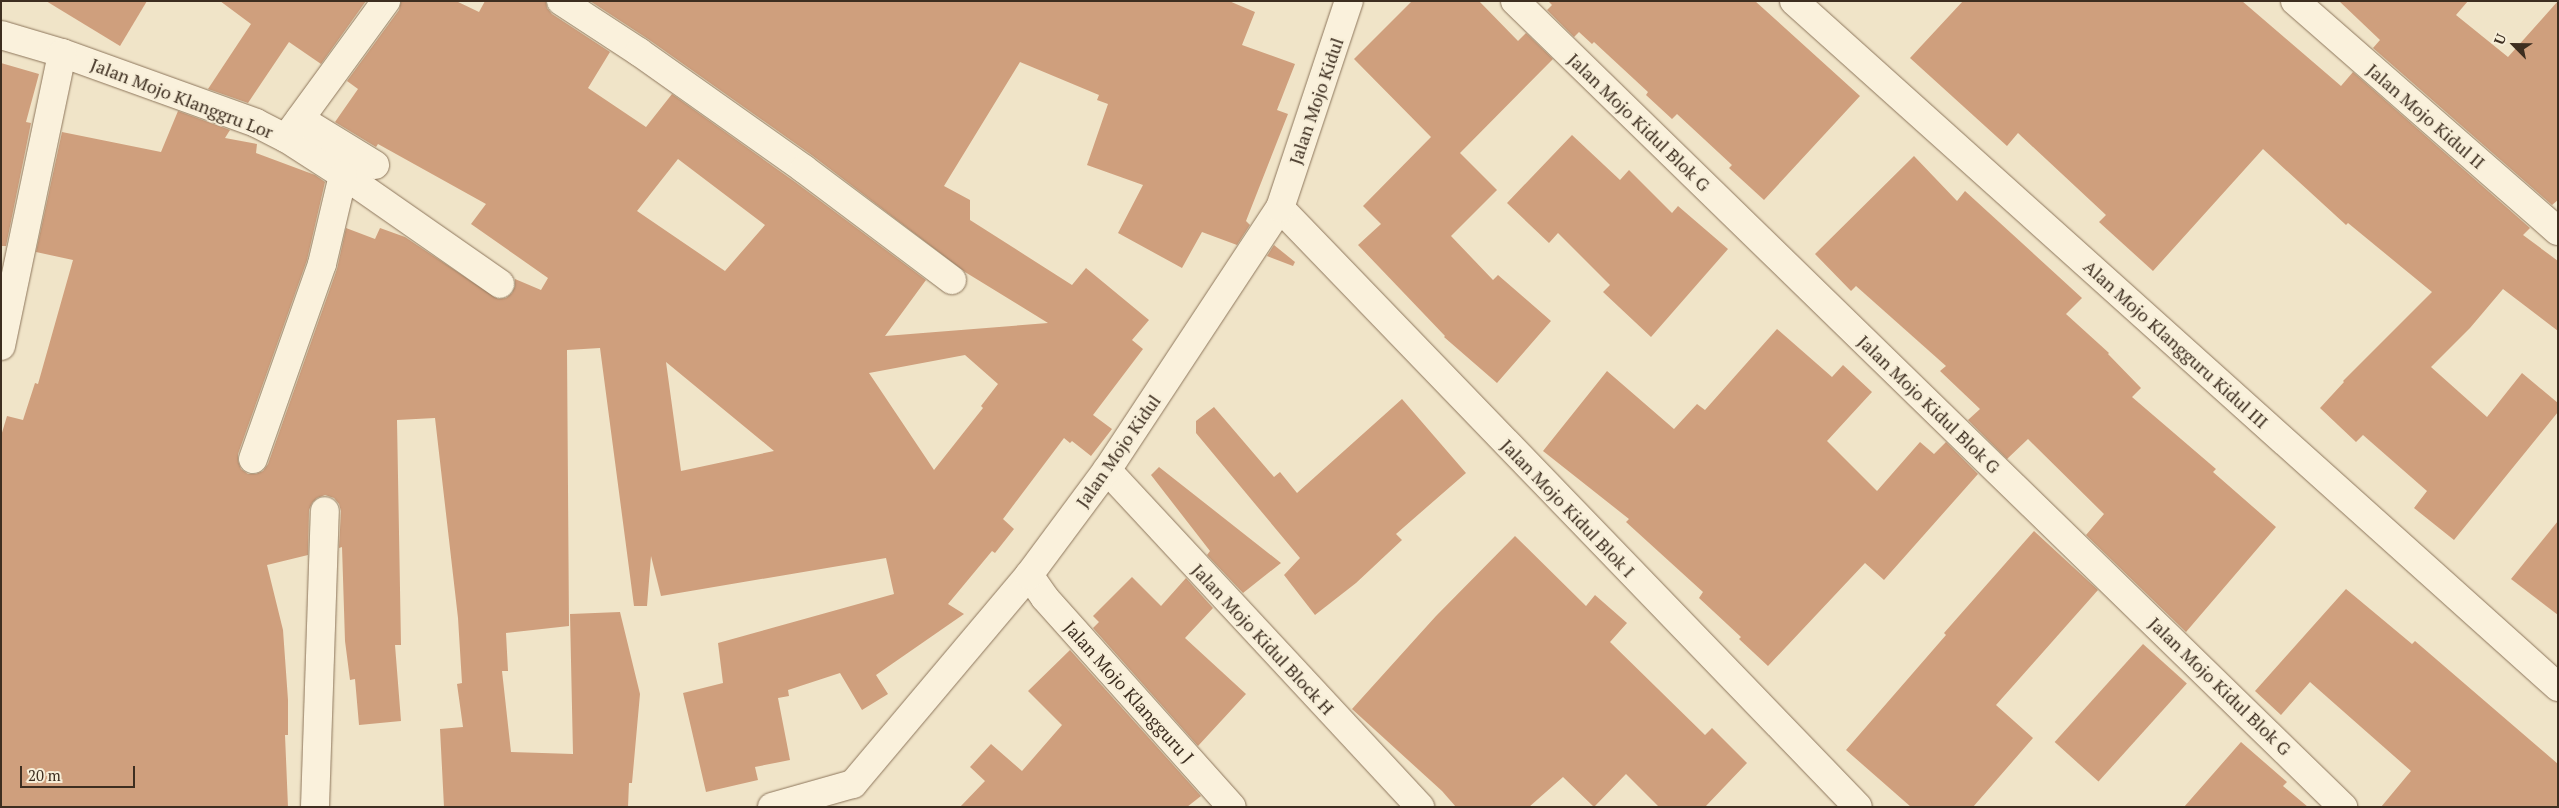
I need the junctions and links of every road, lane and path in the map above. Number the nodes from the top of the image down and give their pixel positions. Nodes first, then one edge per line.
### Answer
1 (386, 1) edge
2 (561, 1) edge
3 (1349, 1) edge
4 (1515, 1) edge
5 (1794, 1) edge
6 (2295, 1) edge
7 (1, 35) edge
8 (62, 53) junction
9 (293, 128) junction
10 (375, 165) dead end
11 (343, 176) junction
12 (1280, 208) junction
13 (2558, 232) edge
14 (952, 280) dead end
15 (500, 284) dead end
16 (1, 346) edge
17 (253, 459) dead end
18 (1108, 470) junction
19 (325, 511) dead end
20 (1029, 575) junction
21 (2558, 687) edge
22 (853, 784) junction
23 (314, 807) edge
24 (772, 807) edge
25 (835, 807) edge
26 (1232, 807) edge
27 (1420, 807) edge
28 (1858, 807) edge
29 (2343, 807) edge

1 - 9 street, Jalan Mojo Klanggru Lor
2 - 14 street
3 - 12 street, Jalan Mojo Kidul
4 - 29 street, Jalan Mojo Kidul Blok G
5 - 21 street, Alan Mojo Klangguru Kidul III
6 - 13 street, Jalan Mojo Kidul II
7 - 8 street, Jalan Mojo Klanggru Lor
8 - 9 street, Jalan Mojo Klanggru Lor
8 - 16 street
9 - 10 street
9 - 11 street
11 - 15 street
11 - 17 street
12 - 18 street, Jalan Mojo Kidul
12 - 28 street, Jalan Mojo Kidul Blok I
18 - 20 street, Jalan Mojo Kidul
18 - 27 street, Jalan Mojo Kidul Block H
19 - 23 street
20 - 22 street, Jalan Mojo Kidul
20 - 26 street, Jalan Mojo Klangguru J
22 - 24 street
22 - 25 street, Jalan Mojo Kidul

